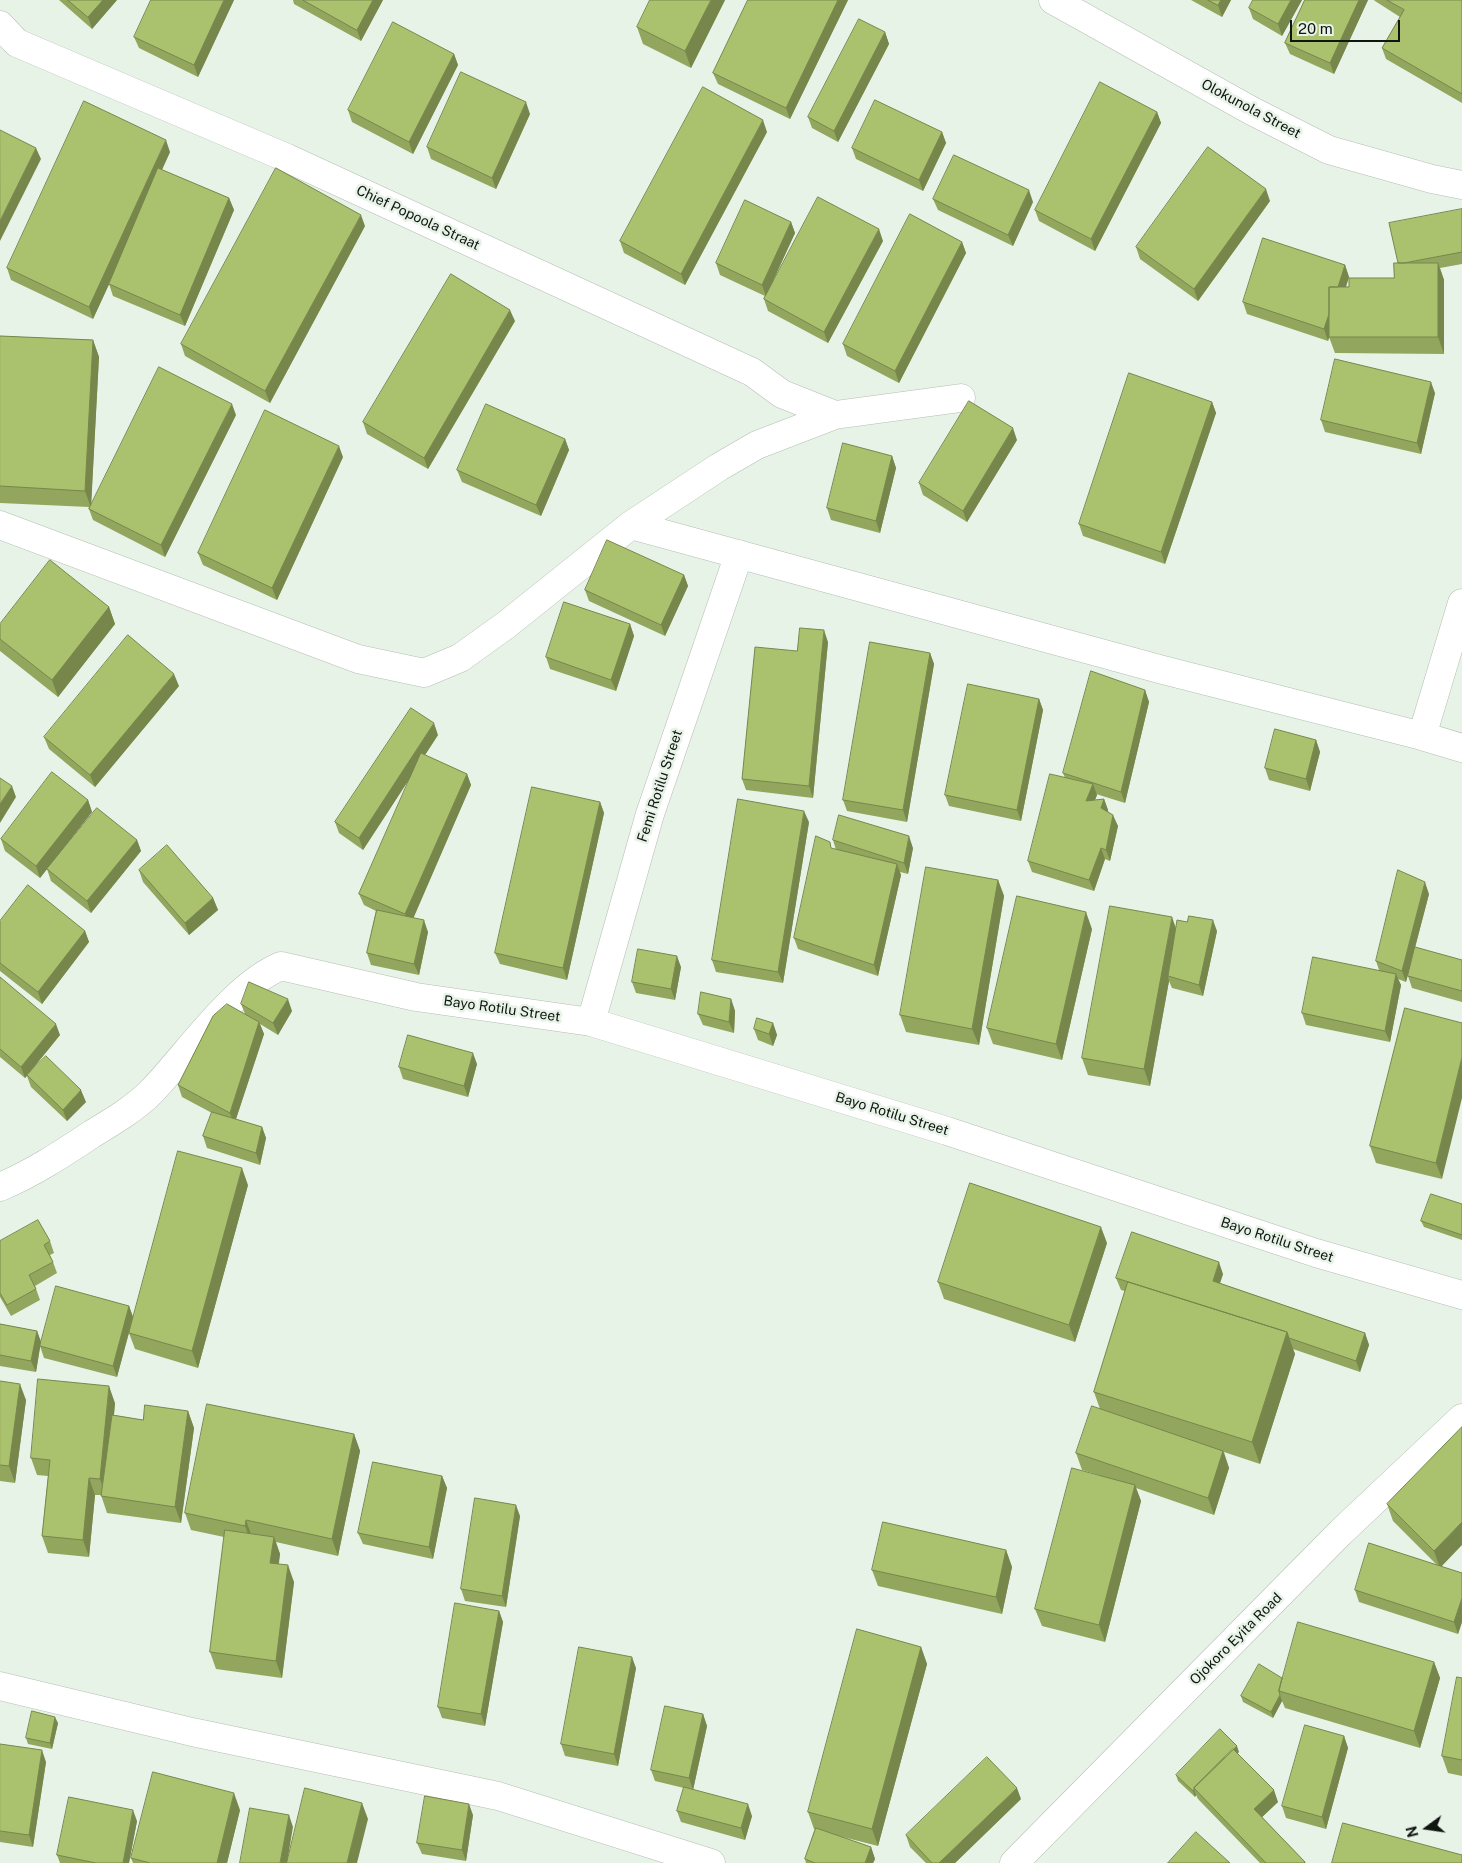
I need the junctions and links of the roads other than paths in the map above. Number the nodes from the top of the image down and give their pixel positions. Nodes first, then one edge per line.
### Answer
1 (1053, 0) edge
2 (0, 25) edge
3 (1462, 185) edge
4 (961, 398) dead end
5 (835, 415) junction
6 (0, 525) edge
7 (631, 525) junction
8 (739, 554) junction
9 (1462, 603) edge
10 (1422, 736) junction
11 (1462, 748) edge
12 (590, 1022) junction
13 (0, 1187) edge
14 (1462, 1295) edge
15 (1462, 1418) edge
16 (0, 1686) edge
17 (711, 1863) edge
18 (1014, 1863) edge

1 - 3 street, Olokunola Street
2 - 5 street, Chief Popoola Straat
4 - 5 street, Chief Popoola Straat
5 - 7 street, Chief Popoola Straat
6 - 7 street, Chief Popoola Straat
7 - 8 street
8 - 10 street
8 - 12 street, Femi Rotilu Street
9 - 10 street
10 - 11 street
12 - 13 street, Bayo Rotilu Street
12 - 14 street, Bayo Rotilu Street
15 - 18 street, Ojokoro Eyita Road
16 - 17 street

